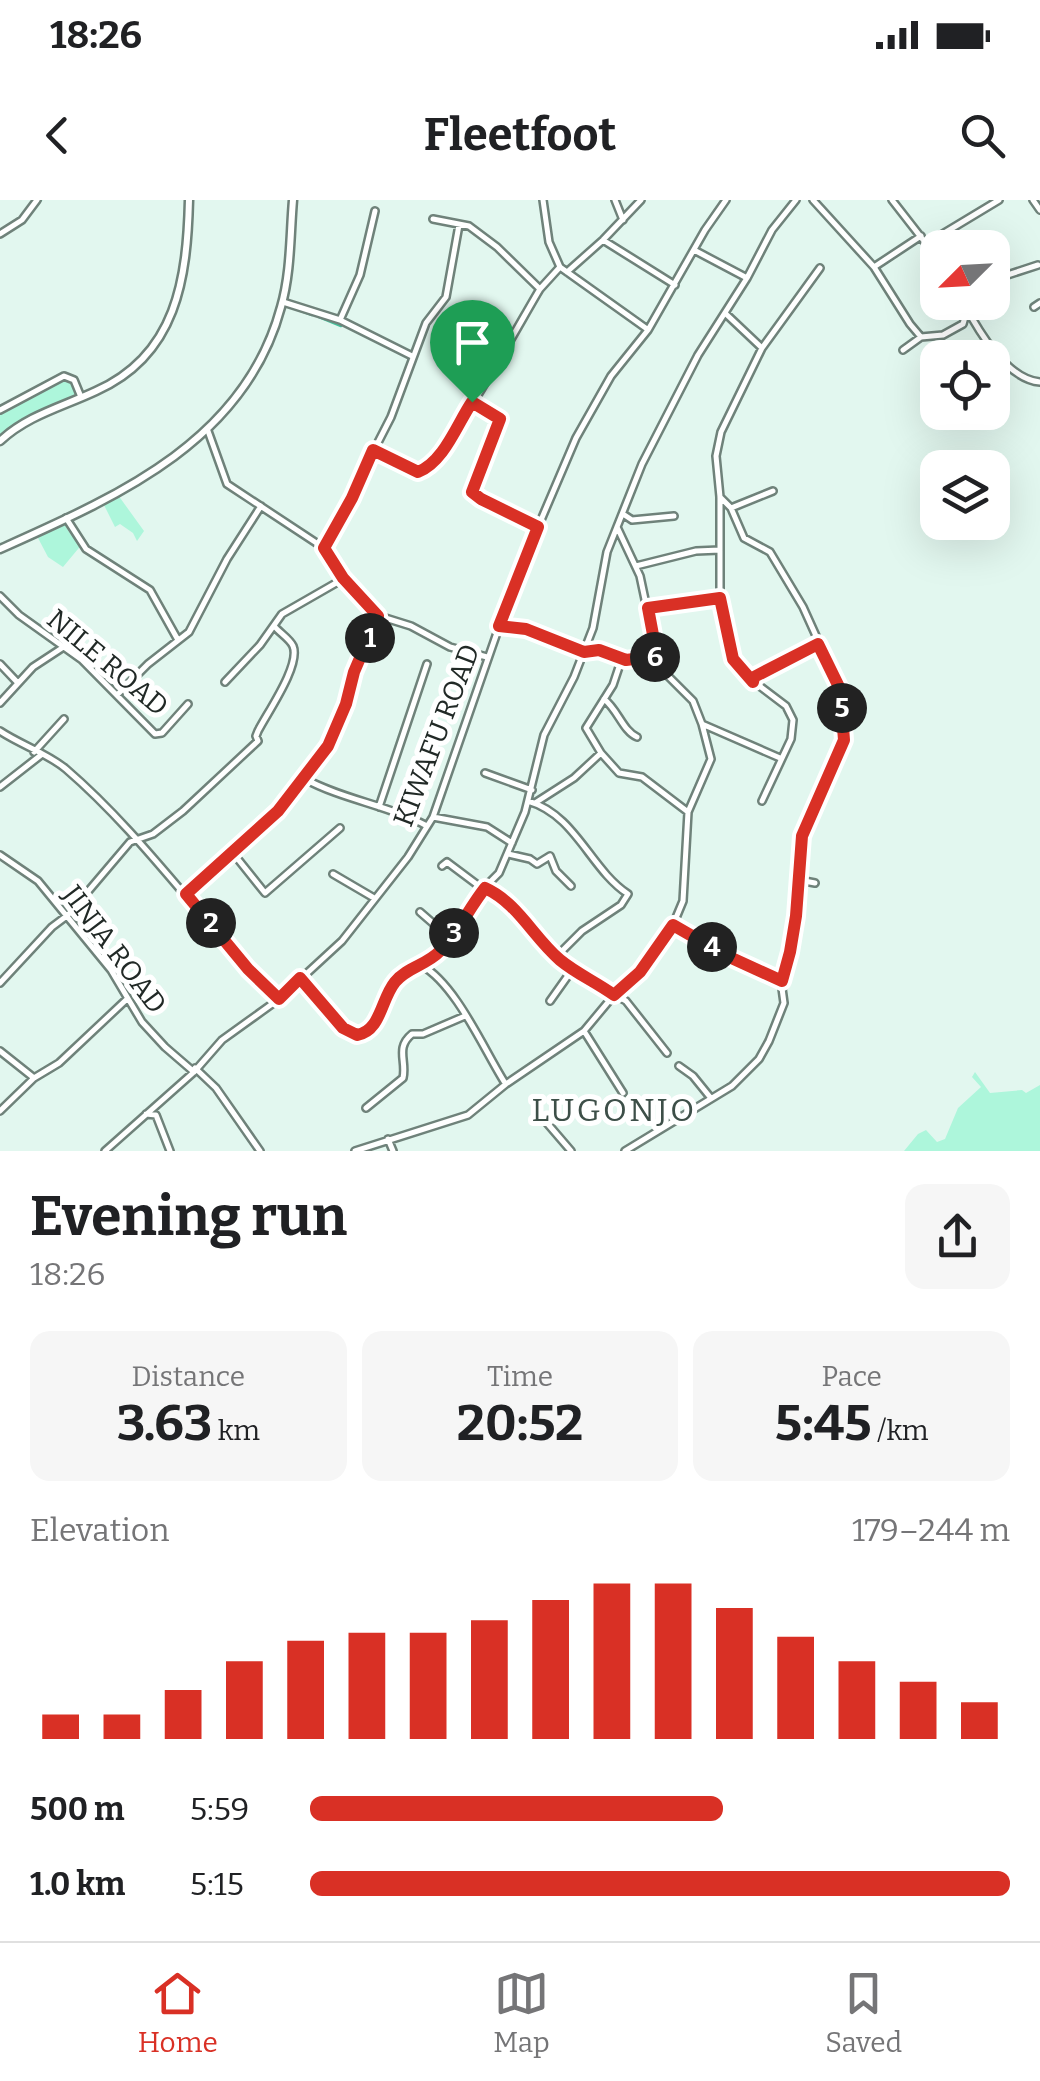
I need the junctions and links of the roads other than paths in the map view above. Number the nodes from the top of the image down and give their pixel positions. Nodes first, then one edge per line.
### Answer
1 (37, 200) edge
2 (189, 200) edge
3 (293, 200) edge
4 (543, 200) edge
5 (615, 200) edge
6 (641, 200) edge
7 (726, 200) edge
8 (796, 200) edge
9 (813, 200) edge
10 (892, 200) edge
11 (999, 200) edge
12 (1033, 200) edge
13 (1040, 210) edge
14 (375, 211) dead end
15 (433, 219) dead end
16 (622, 220) junction
17 (459, 225) junction
18 (951, 230) edge
19 (0, 234) edge
20 (920, 236) joint
21 (604, 240) junction
22 (694, 250) junction
23 (1038, 264) edge
24 (560, 267) junction
25 (874, 267) junction
26 (820, 268) dead end
27 (567, 272) junction
28 (1010, 274) edge
29 (748, 278) junction
30 (675, 285) junction
31 (540, 288) junction
32 (283, 302) junction
33 (726, 314) junction
34 (340, 320) junction
35 (964, 320) edge
36 (973, 320) edge
37 (963, 324) junction
38 (978, 327) junction
39 (648, 330) junction
40 (922, 336) junction
41 (762, 348) junction
42 (903, 350) dead end
43 (412, 356) junction
44 (1040, 382) edge
45 (81, 397) junction
46 (472, 402) junction
47 (0, 410) edge
48 (208, 431) junction
49 (0, 441) edge
50 (373, 450) junction
51 (772, 492) dead end
52 (720, 498) junction
53 (261, 506) junction
54 (732, 508) junction
55 (622, 514) junction
56 (674, 516) dead end
57 (66, 518) junction
58 (616, 524) junction
59 (538, 527) junction
60 (324, 548) junction
61 (0, 550) edge
62 (720, 550) junction
63 (636, 566) junction
64 (343, 578) junction
65 (0, 596) edge
66 (720, 598) junction
67 (648, 608) junction
68 (378, 616) junction
69 (499, 626) junction
70 (275, 628) junction
71 (178, 640) junction
72 (818, 644) junction
73 (65, 646) junction
74 (584, 652) junction
75 (657, 656) junction
76 (488, 657) junction
77 (622, 658) junction
78 (0, 664) edge
79 (426, 664) dead end
80 (224, 682) dead end
81 (753, 682) junction
82 (18, 683) junction
83 (118, 695) junction
84 (604, 700) junction
85 (0, 703) edge
86 (188, 704) dead end
87 (64, 719) dead end
88 (702, 724) junction
89 (0, 731) edge
90 (638, 736) dead end
91 (38, 753) junction
92 (601, 754) junction
93 (780, 758) junction
94 (485, 773) dead end
95 (305, 778) junction
96 (0, 787) edge
97 (532, 790) junction
98 (762, 801) dead end
99 (532, 802) junction
100 (379, 807) junction
101 (688, 812) junction
102 (433, 817) junction
103 (428, 826) junction
104 (340, 828) dead end
105 (140, 840) junction
106 (512, 843) junction
107 (233, 853) junction
108 (508, 854) junction
109 (0, 856) edge
110 (442, 866) dead end
111 (333, 874) dead end
112 (798, 880) junction
113 (814, 883) dead end
114 (570, 886) dead end
115 (484, 889) junction
116 (186, 894) junction
117 (374, 898) junction
118 (420, 912) dead end
119 (68, 915) junction
120 (673, 925) junction
121 (447, 942) junction
122 (556, 957) junction
123 (421, 964) junction
124 (572, 970) junction
125 (300, 978) junction
126 (782, 981) junction
127 (0, 983) edge
128 (614, 995) junction
129 (279, 999) junction
130 (127, 1000) junction
131 (550, 1001) dead end
132 (466, 1016) junction
133 (584, 1031) junction
134 (0, 1051) edge
135 (667, 1052) dead end
136 (678, 1066) dead end
137 (195, 1070) junction
138 (34, 1078) junction
139 (506, 1084) junction
140 (624, 1093) dead end
141 (710, 1097) junction
142 (366, 1108) dead end
143 (0, 1111) edge
144 (146, 1114) junction
145 (548, 1123) dead end
146 (388, 1139) junction
147 (105, 1151) edge
148 (170, 1151) edge
149 (260, 1151) edge
150 (354, 1151) edge
151 (393, 1151) edge
152 (571, 1151) edge
153 (625, 1151) edge

1 - 19 street
2 - 45 street
3 - 32 street
4 - 24 street
5 - 16 street
6 - 16 street
7 - 22 street, KIWAFU ROAD
8 - 29 street
9 - 25 street
10 - 20 street
11 - 18 street
12 - 13 street
14 - 34 street
15 - 17 street
16 - 21 street
17 - 31 street
17 - 43 street
20 - 25 street
21 - 27 street
21 - 30 street
22 - 29 street
22 - 30 street, KIWAFU ROAD
23 - 28 street
24 - 27 street
24 - 31 street
25 - 40 street
26 - 41 street
27 - 39 street
29 - 33 street
30 - 39 street, KIWAFU ROAD
31 - 46 street
32 - 34 street
32 - 48 street
33 - 41 street
33 - 55 street
34 - 43 street
35 - 37 street
36 - 38 street
37 - 38 street
37 - 40 street
38 - 44 street
39 - 59 street, KIWAFU ROAD
40 - 42 street
41 - 52 street
43 - 50 street
45 - 47 street
45 - 49 street
46 - 50 street
46 - 59 street
48 - 53 street
48 - 57 street
50 - 60 street
51 - 54 street
52 - 54 street
52 - 62 street
53 - 60 street
53 - 71 street
54 - 72 street
55 - 56 street
55 - 58 street
57 - 61 street
57 - 71 street
58 - 63 street
58 - 74 street
59 - 69 street, KIWAFU ROAD
60 - 64 street
62 - 63 street
62 - 66 street
63 - 67 street
64 - 68 street
64 - 70 street
65 - 73 street, NILE ROAD
66 - 67 street
66 - 81 street
67 - 75 street
68 - 76 street
68 - 95 street
69 - 74 street
69 - 76 street, KIWAFU ROAD
70 - 80 street
70 - 105 street
71 - 83 street
72 - 81 street
72 - 112 street
73 - 82 street
73 - 83 street, NILE ROAD
74 - 77 street
74 - 97 street
75 - 77 street
75 - 88 street
76 - 102 street, KIWAFU ROAD
77 - 84 street
78 - 82 street
79 - 100 street
81 - 93 street
82 - 85 street
83 - 86 street, NILE ROAD
84 - 90 street
84 - 92 street
87 - 91 street
88 - 93 street
88 - 101 street
89 - 91 street
91 - 96 street
91 - 105 street
92 - 99 street
92 - 101 street
93 - 98 street
94 - 97 street
95 - 100 street
95 - 107 street
97 - 99 street
99 - 106 street
99 - 122 street
100 - 103 street
101 - 120 street
102 - 103 street, KIWAFU ROAD
102 - 106 street
103 - 117 street, KIWAFU ROAD
104 - 107 street
105 - 116 street
105 - 119 street
106 - 108 street
107 - 116 street
108 - 114 street
108 - 115 street
109 - 119 street, JINJA ROAD
110 - 115 street
111 - 117 street
112 - 113 street
112 - 126 street
115 - 121 street
115 - 122 street
116 - 129 street
117 - 125 street, KIWAFU ROAD
118 - 121 street
119 - 127 street
119 - 130 street, JINJA ROAD
120 - 126 street
120 - 128 street
121 - 123 street
122 - 124 street
123 - 125 street
123 - 132 street
124 - 128 street
124 - 131 street
125 - 129 street, KIWAFU ROAD
126 - 141 street
128 - 133 street
128 - 135 street
129 - 137 street, KIWAFU ROAD
130 - 137 street, JINJA ROAD
130 - 138 street
132 - 139 street
132 - 142 street
133 - 139 street
133 - 140 street
134 - 138 street
136 - 141 street
137 - 144 street, KIWAFU ROAD
137 - 149 street, JINJA ROAD
138 - 143 street
139 - 146 street
141 - 153 street
144 - 147 street, KIWAFU ROAD
144 - 148 street
145 - 152 street
146 - 150 street
146 - 151 street

